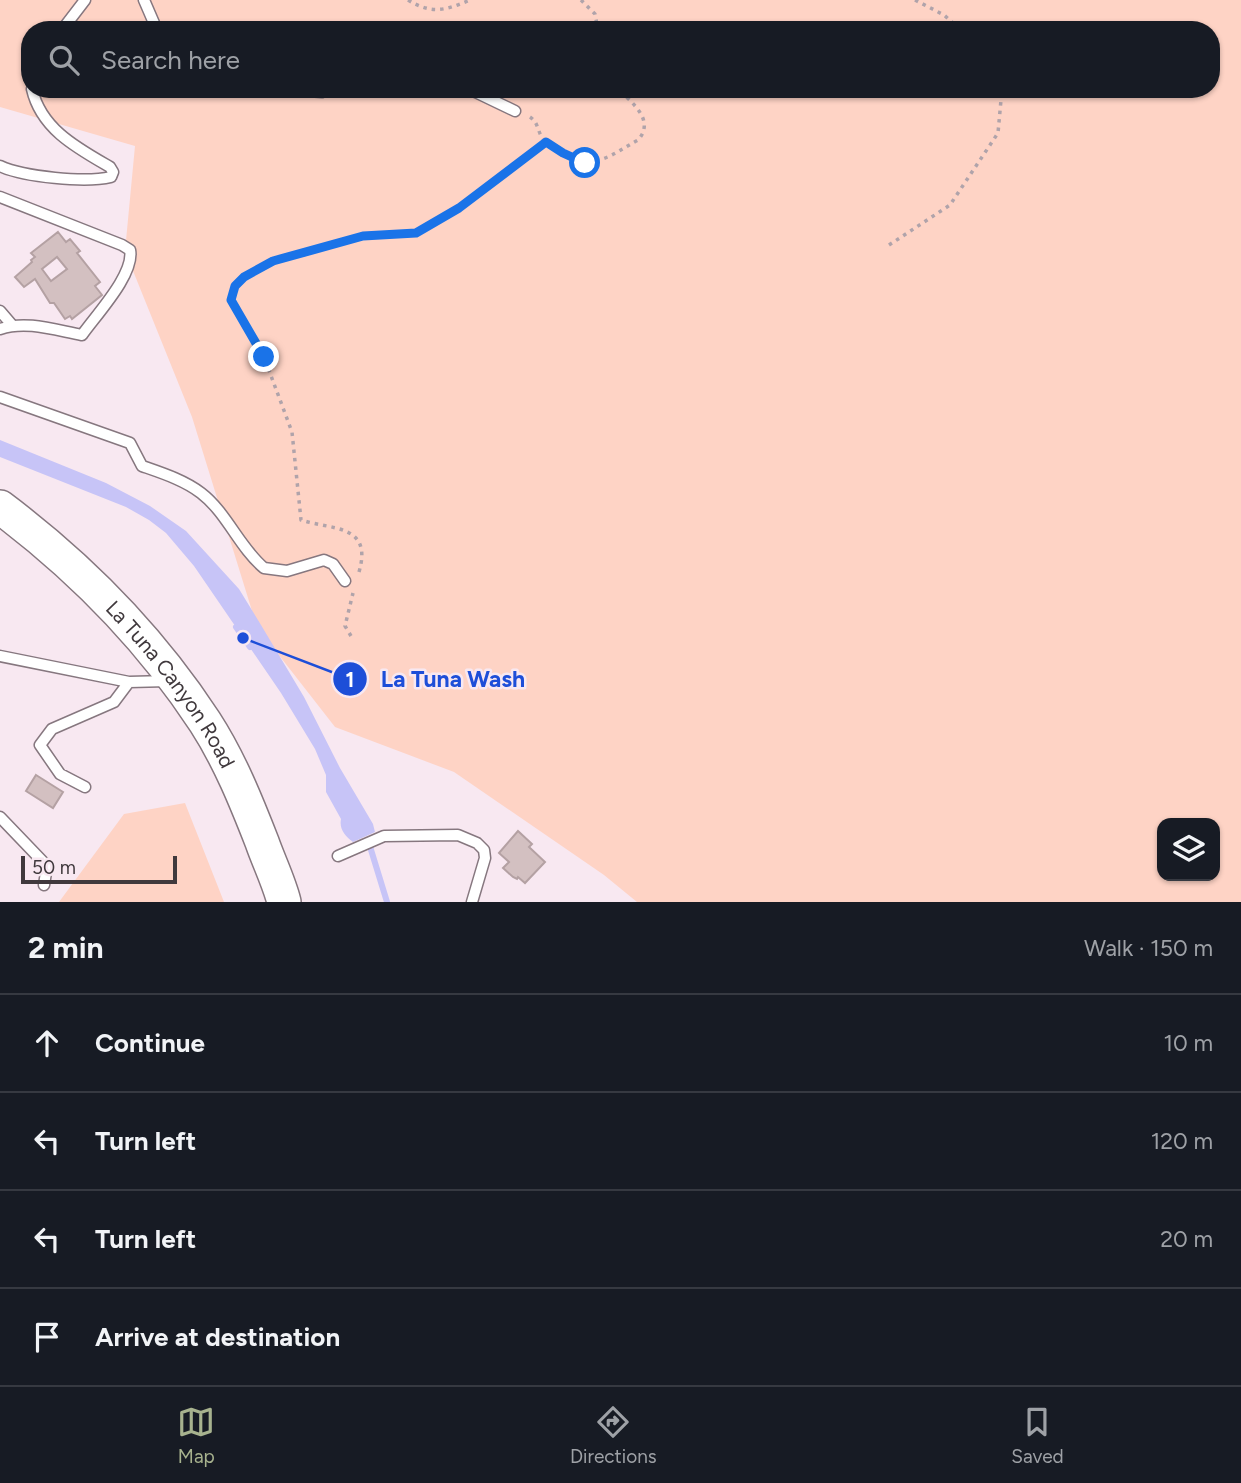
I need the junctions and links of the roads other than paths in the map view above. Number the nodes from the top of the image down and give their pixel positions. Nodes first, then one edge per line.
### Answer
1 (85, 0) edge
2 (144, 0) edge
3 (69, 21) edge
4 (153, 21) edge
5 (34, 98) edge
6 (488, 98) edge
7 (515, 111) road end
8 (0, 166) edge
9 (0, 197) edge
10 (0, 311) edge
11 (12, 325) junction
12 (0, 329) edge
13 (0, 397) edge
14 (0, 507) edge
15 (350, 583) road end
16 (0, 656) edge
17 (174, 681) junction
18 (129, 682) junction
19 (86, 787) dead end
20 (0, 817) edge
21 (338, 856) dead end
22 (44, 885) dead end
23 (284, 902) edge
24 (472, 902) edge

1 - 3 lane
2 - 4 lane
5 - 8 lane
6 - 7 lane
9 - 11 lane
10 - 11 lane
11 - 12 lane
13 - 15 lane
14 - 17 main road, La Tuna Canyon Road
16 - 18 lane
17 - 18 lane
17 - 23 main road, La Tuna Canyon Road
18 - 19 lane
20 - 22 lane
21 - 24 lane

